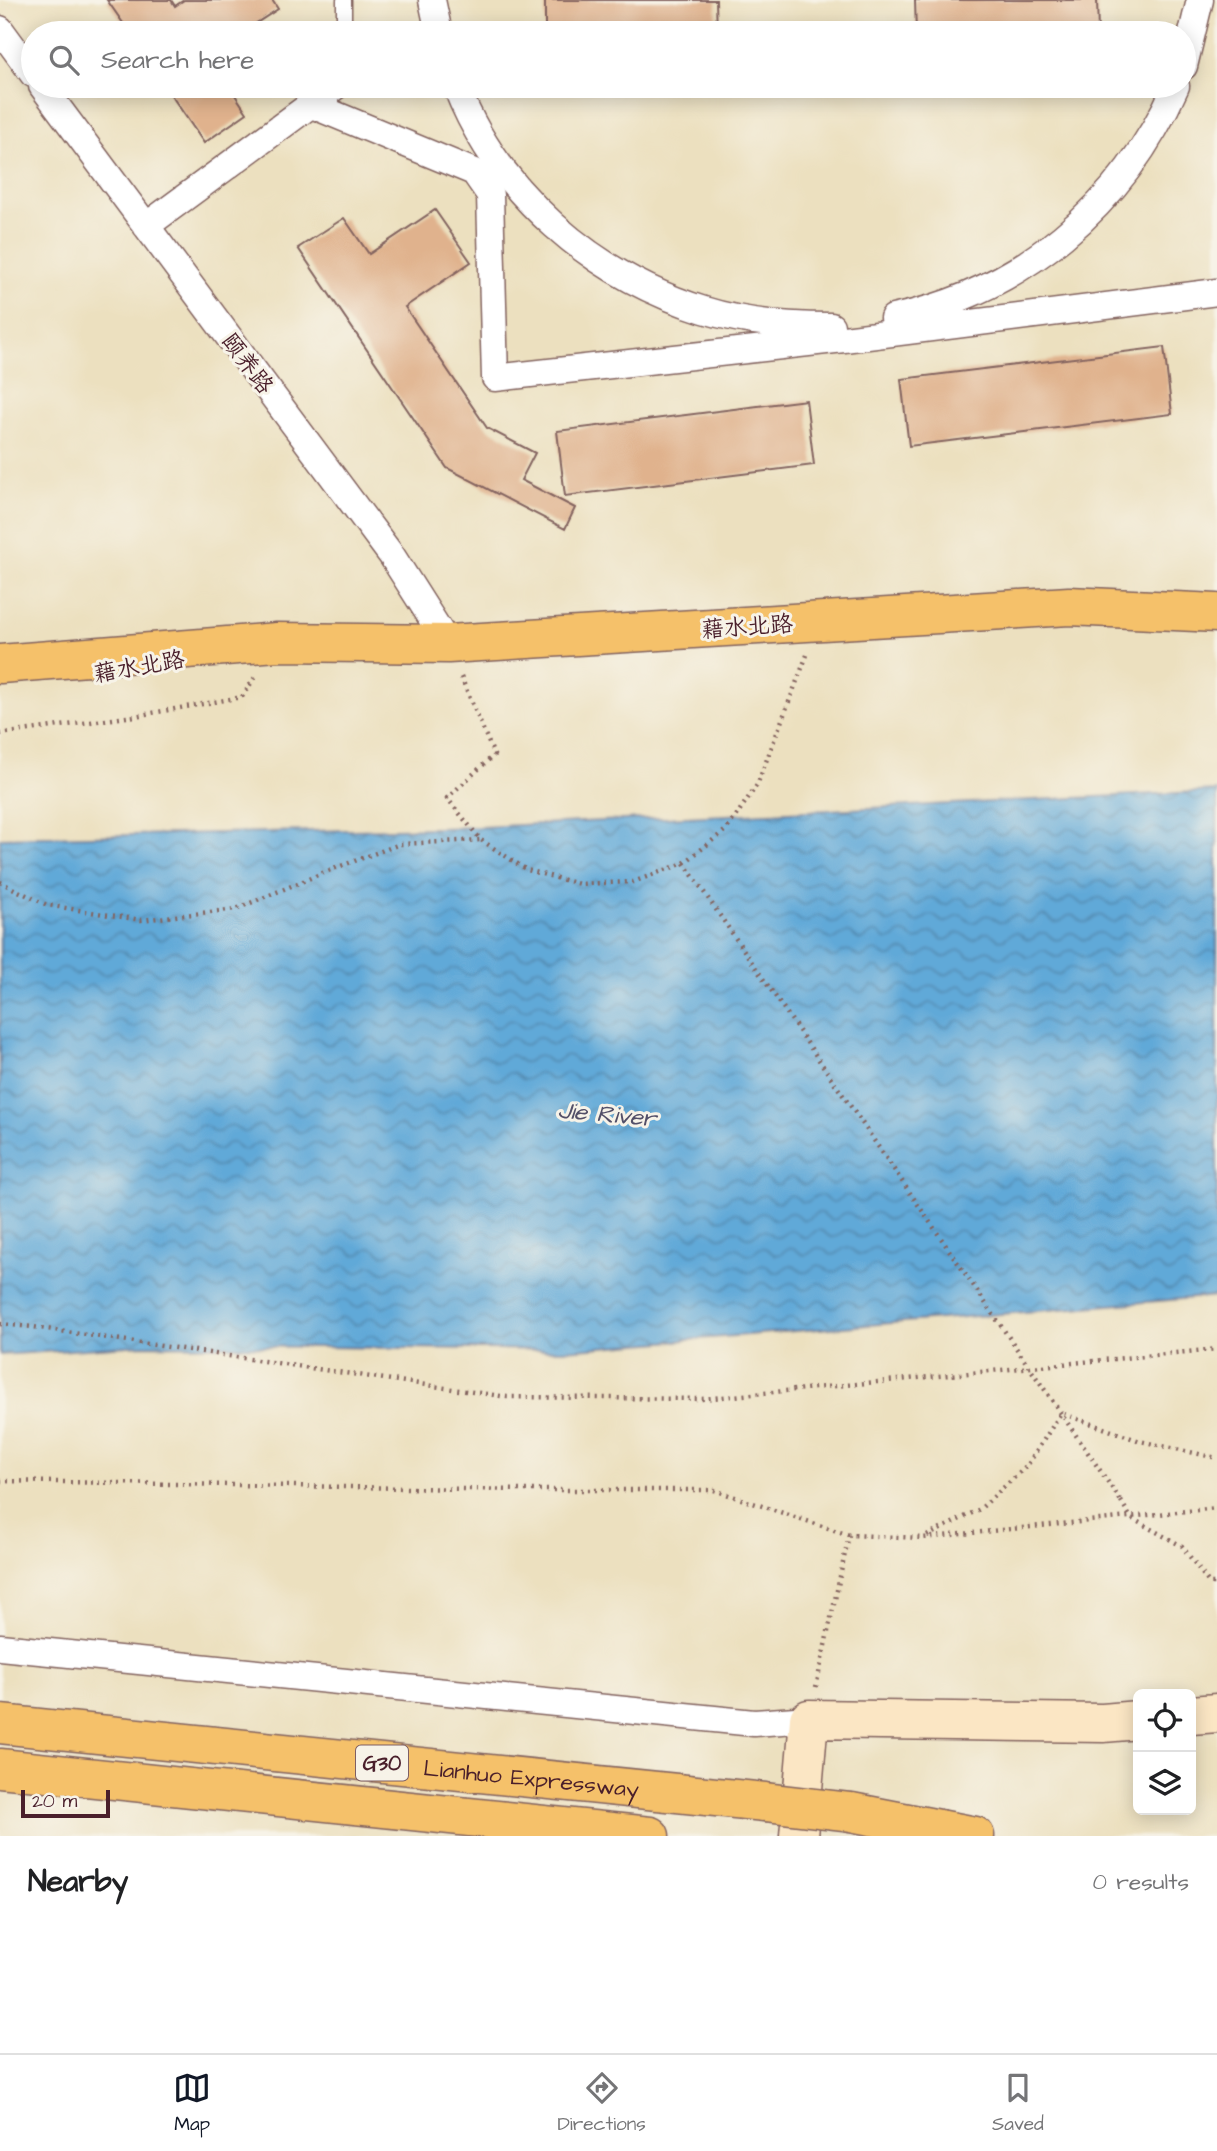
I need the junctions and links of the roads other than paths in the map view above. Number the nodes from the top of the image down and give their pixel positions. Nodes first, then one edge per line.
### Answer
1 (344, 0) edge
2 (432, 0) edge
3 (1199, 0) edge
4 (344, 21) edge
5 (436, 21) edge
6 (1196, 21) edge
7 (0, 29) edge
8 (21, 58) edge
9 (51, 98) edge
10 (321, 98) edge
11 (462, 98) edge
12 (1169, 98) edge
13 (312, 105) junction
14 (146, 226) junction
15 (1217, 292) edge
16 (1217, 613) edge
17 (277, 642) junction
18 (448, 644) junction
19 (0, 664) edge
20 (0, 689) edge
21 (0, 1647) edge
22 (1217, 1713) edge
23 (1196, 1715) edge
24 (809, 1718) junction
25 (1133, 1720) edge
26 (0, 1724) edge
27 (0, 1768) edge
28 (650, 1836) edge
29 (799, 1836) edge
30 (975, 1836) edge

1 - 4 lane
2 - 5 street
3 - 6 street
7 - 8 street
9 - 14 street, 颐养路
10 - 13 street
11 - 12 street
13 - 14 street
13 - 15 street
14 - 18 street, 颐养路
16 - 18 main road, 藉水北路
17 - 18 main road, 藉水北路
17 - 19 main road, 藉水北路
17 - 20 main road, 藉水北路
21 - 24 street
22 - 23 street
24 - 25 street
24 - 29 street
26 - 30 main road, Lianhuo Expressway / G30, bridge
27 - 28 main road, Lianhuo Expressway / G30

